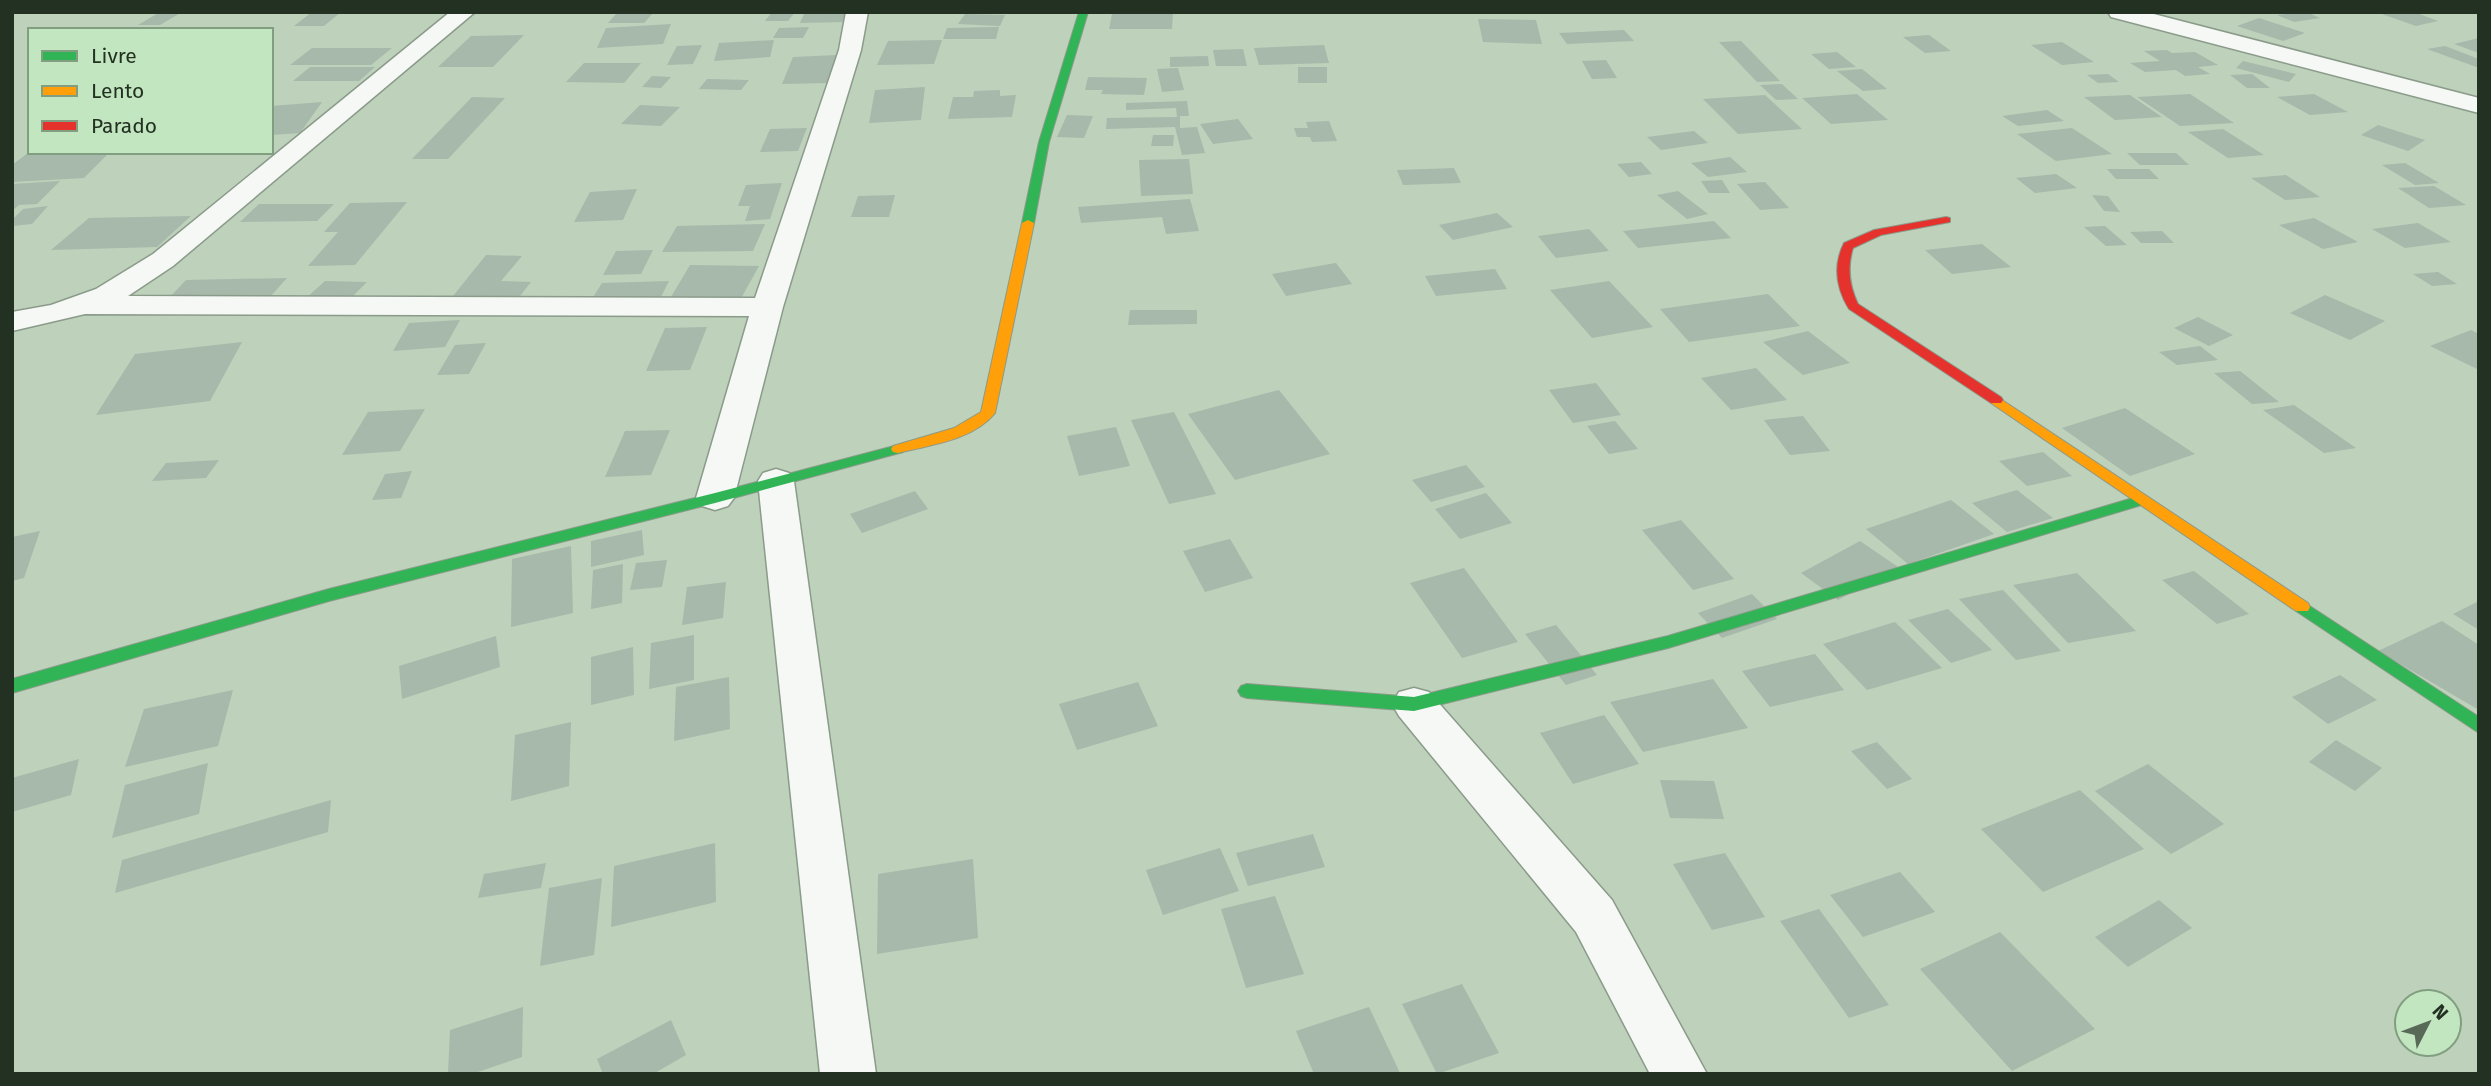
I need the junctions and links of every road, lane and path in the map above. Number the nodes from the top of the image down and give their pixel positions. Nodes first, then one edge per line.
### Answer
1 (464, 12) edge
2 (858, 12) edge
3 (1084, 12) edge
4 (2119, 12) edge
5 (2479, 106) edge
6 (1946, 220) dead end
7 (85, 305) junction
8 (767, 307) junction
9 (12, 322) edge
10 (776, 481) junction
11 (715, 498) junction
12 (2143, 500) junction
13 (12, 686) edge
14 (1247, 691) dead end
15 (1414, 704) junction
16 (2479, 726) edge
17 (848, 1074) edge
18 (1679, 1074) edge

1 - 7 street
2 - 8 street
3 - 10 street
4 - 5 street
6 - 12 street
7 - 8 street
7 - 9 street
8 - 11 street
10 - 11 street
10 - 17 street
11 - 13 street
12 - 15 street
12 - 16 street
14 - 15 street
15 - 18 street

